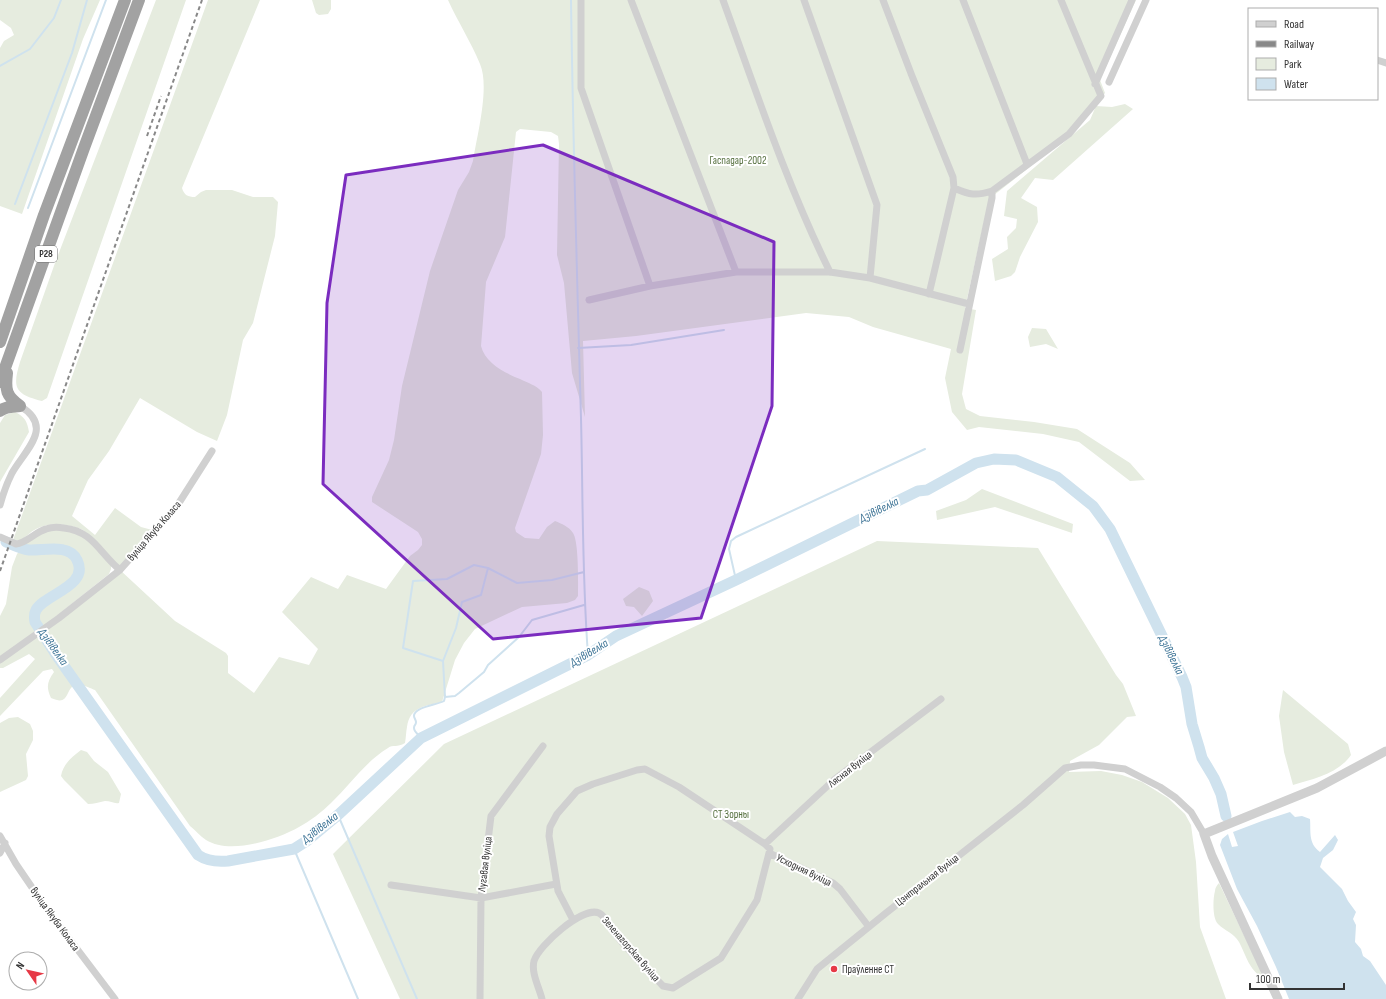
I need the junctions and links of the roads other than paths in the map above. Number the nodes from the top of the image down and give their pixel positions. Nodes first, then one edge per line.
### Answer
1 (125, 0) edge
2 (139, 0) edge
3 (581, 0) edge
4 (632, 0) edge
5 (723, 0) edge
6 (804, 0) edge
7 (883, 0) edge
8 (963, 0) edge
9 (1061, 0) edge
10 (1132, 0) edge
11 (1146, 0) edge
12 (1109, 82) dead end
13 (1095, 84) junction
14 (1027, 164) junction
15 (954, 188) junction
16 (992, 191) junction
17 (736, 272) junction
18 (830, 272) junction
19 (870, 278) junction
20 (650, 286) junction
21 (930, 294) junction
22 (589, 300) dead end
23 (969, 304) junction
24 (0, 342) edge
25 (960, 350) dead end
26 (8, 359) junction
27 (0, 382) edge
28 (20, 406) junction
29 (0, 411) edge
30 (212, 451) dead end
31 (0, 505) edge
32 (0, 537) edge
33 (120, 570) junction
34 (0, 660) edge
35 (941, 699) dead end
36 (543, 746) dead end
37 (1386, 751) edge
38 (1204, 834) junction
39 (0, 836) edge
40 (5, 843) junction
41 (765, 844) junction
42 (0, 853) edge
43 (769, 853) junction
44 (556, 884) junction
45 (391, 885) dead end
46 (481, 898) junction
47 (573, 920) junction
48 (868, 927) junction
49 (115, 999) edge
50 (480, 999) edge
51 (542, 999) edge
52 (798, 999) edge
53 (1278, 999) edge

1 - 24 highway, Р28
2 - 26 highway, Р28
3 - 20 street
4 - 17 street
5 - 18 street
6 - 19 street
7 - 15 street
8 - 14 street
9 - 13 street
10 - 13 street
11 - 12 street
13 - 14 street
14 - 16 street
15 - 16 street
15 - 21 street
16 - 23 street
17 - 18 street
17 - 20 street
18 - 19 street
19 - 21 street
20 - 22 street
21 - 23 street
23 - 25 street
26 - 27 highway, Р28
26 - 28 highway
28 - 29 highway
28 - 31 street
30 - 33 street, вуліца Якуба Коласа
32 - 33 street
33 - 34 street, вуліца Якуба Коласа
35 - 41 street, Лясная вуліца
36 - 46 street, Лугавая вуліца
37 - 38 street
38 - 48 street, Цэнтральная вуліца
38 - 53 street
39 - 40 street, вуліца Якуба Коласа
40 - 42 street
40 - 49 street, вуліца Якуба Коласа
41 - 43 street
41 - 44 street, Усходняя вуліца
43 - 47 street, Зеленагорская вуліца
43 - 48 street, Усходняя вуліца
44 - 46 street
44 - 47 street
45 - 46 street
46 - 50 street, Лугавая вуліца
47 - 51 street
48 - 52 street, Цэнтральная вуліца

